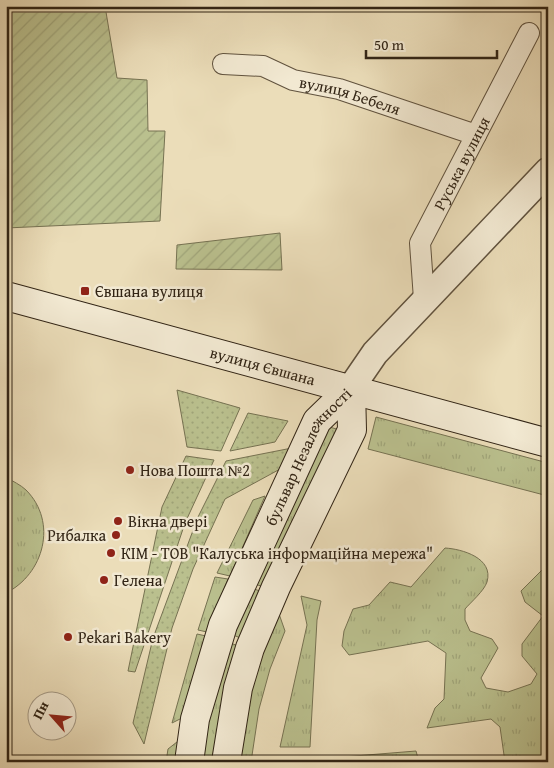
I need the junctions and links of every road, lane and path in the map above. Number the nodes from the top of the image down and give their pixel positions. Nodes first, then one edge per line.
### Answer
1 (529, 33) dead end
2 (223, 64) dead end
3 (476, 135) junction
4 (548, 171) edge
5 (6, 296) edge
6 (424, 299) junction
7 (351, 388) junction
8 (548, 443) edge
9 (189, 762) edge
10 (226, 762) edge

1 - 3 street, Руська вулиця
2 - 3 street, вулиця Бебеля
3 - 6 street, Руська вулиця
4 - 6 street
5 - 7 main road, вулиця Євшана
6 - 7 street
7 - 8 main road, вулиця Євшана
7 - 9 main road, бульвар Незалежності
7 - 10 main road, бульвар Незалежності

